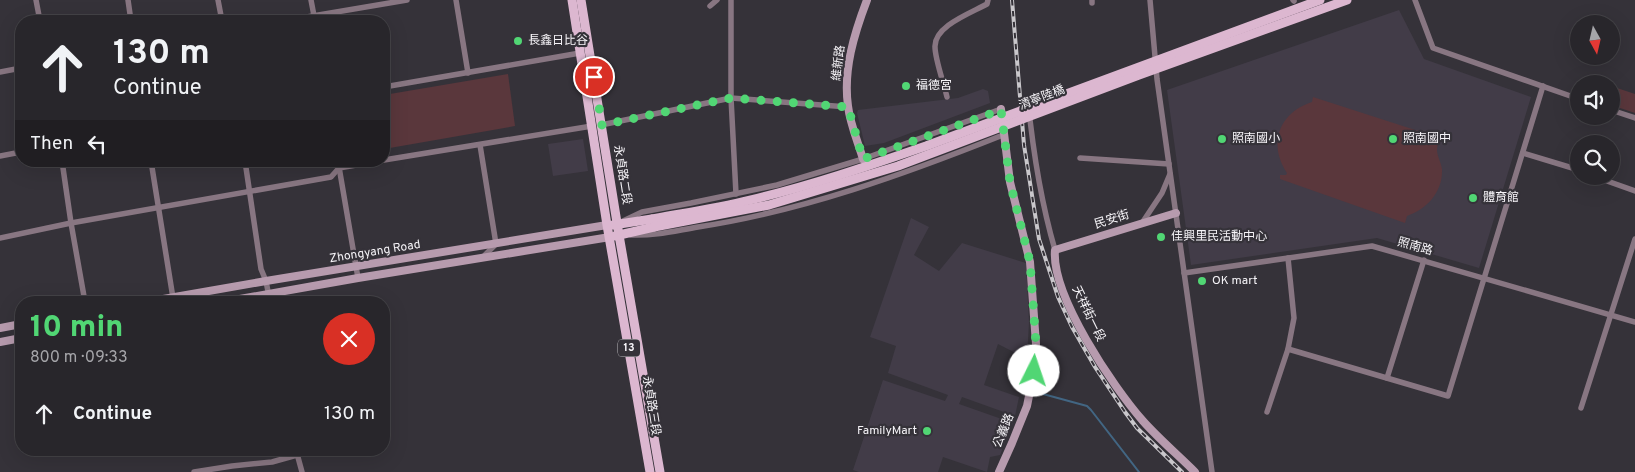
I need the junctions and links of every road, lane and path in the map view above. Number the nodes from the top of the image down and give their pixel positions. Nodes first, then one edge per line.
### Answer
1 (36, 0) edge
2 (128, 0) edge
3 (218, 0) edge
4 (311, 0) edge
5 (407, 0) edge
6 (456, 0) edge
7 (572, 0) edge
8 (581, 0) edge
9 (717, 0) edge
10 (731, 0) edge
11 (867, 0) edge
12 (988, 0) edge
13 (1150, 0) edge
14 (1320, 0) edge
15 (1347, 0) edge
16 (1415, 0) edge
17 (710, 6) dead end
18 (578, 14) junction
19 (39, 15) edge
20 (130, 15) edge
21 (221, 15) edge
22 (313, 15) edge
23 (334, 15) edge
24 (580, 53) junction
25 (15, 69) edge
26 (0, 72) edge
27 (468, 73) junction
28 (390, 86) edge
29 (1543, 86) junction
30 (1570, 96) edge
31 (947, 97) dead end
32 (731, 98) junction
33 (1028, 102) dead end
34 (848, 107) junction
35 (1001, 110) joint
36 (1620, 113) edge
37 (1635, 118) edge
38 (597, 126) junction
39 (1003, 135) junction
40 (480, 145) junction
41 (15, 153) edge
42 (1522, 153) junction
43 (0, 156) edge
44 (1080, 158) dead end
45 (390, 159) edge
46 (863, 159) junction
47 (1169, 164) junction
48 (63, 167) edge
49 (152, 167) edge
50 (246, 167) edge
51 (337, 167) edge
52 (340, 167) edge
53 (1570, 167) edge
54 (835, 168) junction
55 (1170, 174) junction
56 (1618, 185) edge
57 (1635, 191) edge
58 (249, 192) junction
59 (843, 192) junction
60 (736, 194) junction
61 (158, 208) junction
62 (1176, 213) junction
63 (71, 223) junction
64 (653, 223) junction
65 (1142, 223) junction
66 (617, 224) junction
67 (607, 225) junction
68 (614, 236) junction
69 (0, 238) edge
70 (1635, 238) edge
71 (496, 244) junction
72 (1055, 250) junction
73 (481, 258) junction
74 (1288, 258) junction
75 (1424, 260) junction
76 (356, 266) junction
77 (1184, 273) junction
78 (358, 278) junction
79 (1484, 278) junction
80 (266, 281) junction
81 (83, 296) edge
82 (174, 296) edge
83 (185, 296) edge
84 (269, 296) edge
85 (278, 296) edge
86 (1611, 315) junction
87 (1635, 322) edge
88 (15, 325) edge
89 (0, 328) edge
90 (15, 339) edge
91 (0, 342) edge
92 (1288, 349) junction
93 (1387, 378) junction
94 (1581, 408) dead end
95 (1267, 412) dead end
96 (289, 456) edge
97 (298, 456) edge
98 (194, 472) edge
99 (302, 472) edge
100 (650, 472) edge
101 (660, 472) edge
102 (999, 472) edge
103 (1195, 472) edge
104 (1212, 472) edge

1 - 19 street
2 - 20 street
3 - 21 street
4 - 22 street
5 - 23 street
6 - 27 street
7 - 18 main road, 永貞路二段 / 13
8 - 18 main road, 永貞路二段 / 13
9 - 17 street
10 - 32 street
11 - 34 street, 維新路
12 - 31 street
13 - 47 street
14 - 64 main road, 清寧陸橋, bridge
15 - 64 main road, 清寧陸橋, bridge
16 - 29 street
18 - 24 main road, 永貞路二段 / 13
18 - 38 main road, 永貞路二段 / 13
24 - 27 street
24 - 38 main road, 永貞路二段 / 13
25 - 26 street
27 - 28 street
29 - 30 street
29 - 42 street
32 - 34 street
32 - 38 street
32 - 60 street
33 - 72 street, 天祥街一段
34 - 46 street, 維新路
35 - 39 street
35 - 46 street
36 - 37 street
38 - 40 street
38 - 66 main road, 永貞路二段 / 13
38 - 67 main road, 永貞路二段 / 13
39 - 59 street
39 - 102 street, 公義路
40 - 45 street
40 - 71 street
41 - 43 street
42 - 53 street
42 - 79 street
44 - 47 street
46 - 54 street
47 - 55 street
48 - 63 street
49 - 61 street
50 - 58 street
51 - 58 street
52 - 76 street
54 - 59 street
54 - 60 street
55 - 62 street
55 - 65 street
56 - 57 street
58 - 61 street
58 - 80 street
59 - 68 street
60 - 66 street
61 - 63 street
61 - 82 street
62 - 65 street, 民安街
62 - 77 street
63 - 69 street
63 - 81 street
64 - 66 main road
64 - 68 main road
65 - 72 street, 民安街
66 - 67 main road
66 - 68 main road, 永貞路二段 / 13
67 - 68 main road, 永貞路三段 / 13
67 - 71 street, Zhongyang Road
68 - 73 street, Zhongyang Road
68 - 100 main road, 永貞路三段 / 13
68 - 101 main road, 永貞路三段 / 13
70 - 86 street
71 - 73 street
71 - 76 street, Zhongyang Road
72 - 103 street, 天祥街一段
73 - 78 street, Zhongyang Road
74 - 75 street, 照南路
74 - 77 street, 照南路
74 - 92 street
75 - 79 street, 照南路
75 - 93 street
76 - 78 street
76 - 80 street, Zhongyang Road
77 - 104 street
78 - 85 street, Zhongyang Road
79 - 86 street, 照南路
79 - 93 street
80 - 83 street, Zhongyang Road
80 - 84 street
86 - 87 street, 照南路
86 - 94 street
88 - 89 street
90 - 91 street
92 - 93 street
92 - 95 street
96 - 98 street
97 - 99 street

